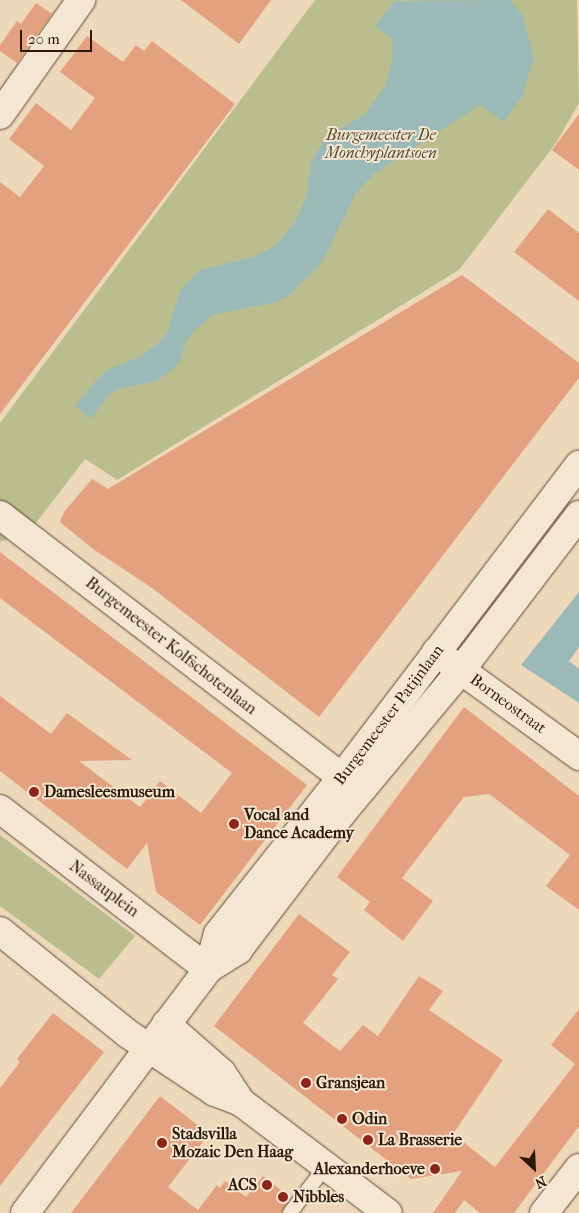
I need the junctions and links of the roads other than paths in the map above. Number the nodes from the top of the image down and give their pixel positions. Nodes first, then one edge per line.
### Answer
1 (82, 0) edge
2 (0, 115) edge
3 (579, 465) edge
4 (0, 514) edge
5 (579, 515) edge
6 (436, 652) junction
7 (461, 670) junction
8 (579, 756) edge
9 (342, 777) junction
10 (0, 810) edge
11 (0, 931) edge
12 (208, 969) junction
13 (166, 1024) junction
14 (149, 1048) junction
15 (241, 1102) junction
16 (326, 1166) junction
17 (579, 1168) edge
18 (371, 1208) edge
19 (25, 1213) edge
20 (290, 1213) edge
21 (544, 1213) edge

1 - 2 street
3 - 6 street, Burgemeester Patijnlaan
4 - 9 street, Burgemeester Kolfschotenlaan
5 - 7 street, Burgemeester Patijnlaan
6 - 7 street, Borneostraat
6 - 9 street, Burgemeester Patijnlaan
7 - 8 street, Borneostraat
7 - 12 street, Burgemeester Patijnlaan
9 - 12 street, Burgemeester Patijnlaan
10 - 12 street, Nassauplein
11 - 14 street
12 - 13 street, Burgemeester Patijnlaan
13 - 14 street, Burgemeester Patijnlaan
13 - 15 street
14 - 15 street
14 - 19 street, Burgemeester Patijnlaan
15 - 16 street
16 - 18 street
16 - 20 lane
17 - 21 street

